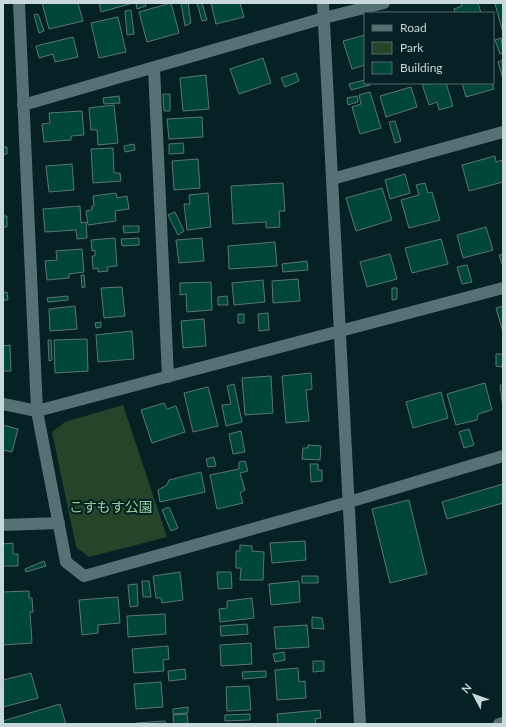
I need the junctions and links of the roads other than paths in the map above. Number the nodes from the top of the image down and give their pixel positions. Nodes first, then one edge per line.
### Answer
1 (19, 3) edge
2 (323, 3) edge
3 (384, 3) edge
4 (324, 18) junction
5 (154, 68) junction
6 (23, 105) junction
7 (503, 132) edge
8 (332, 179) junction
9 (503, 288) edge
10 (340, 331) junction
11 (168, 377) junction
12 (3, 404) edge
13 (37, 411) junction
14 (503, 456) edge
15 (348, 502) junction
16 (59, 523) junction
17 (3, 525) edge
18 (503, 723) edge
19 (360, 724) edge
20 (499, 724) edge

1 - 6 street
2 - 4 street
3 - 4 street
4 - 5 street
4 - 8 street
5 - 6 street
5 - 11 street
6 - 13 street
7 - 8 street
8 - 10 street
9 - 10 street
10 - 11 street
10 - 15 street
11 - 13 street
12 - 13 street
13 - 16 street
14 - 15 street
15 - 16 street
15 - 19 street
16 - 17 street
18 - 20 street

